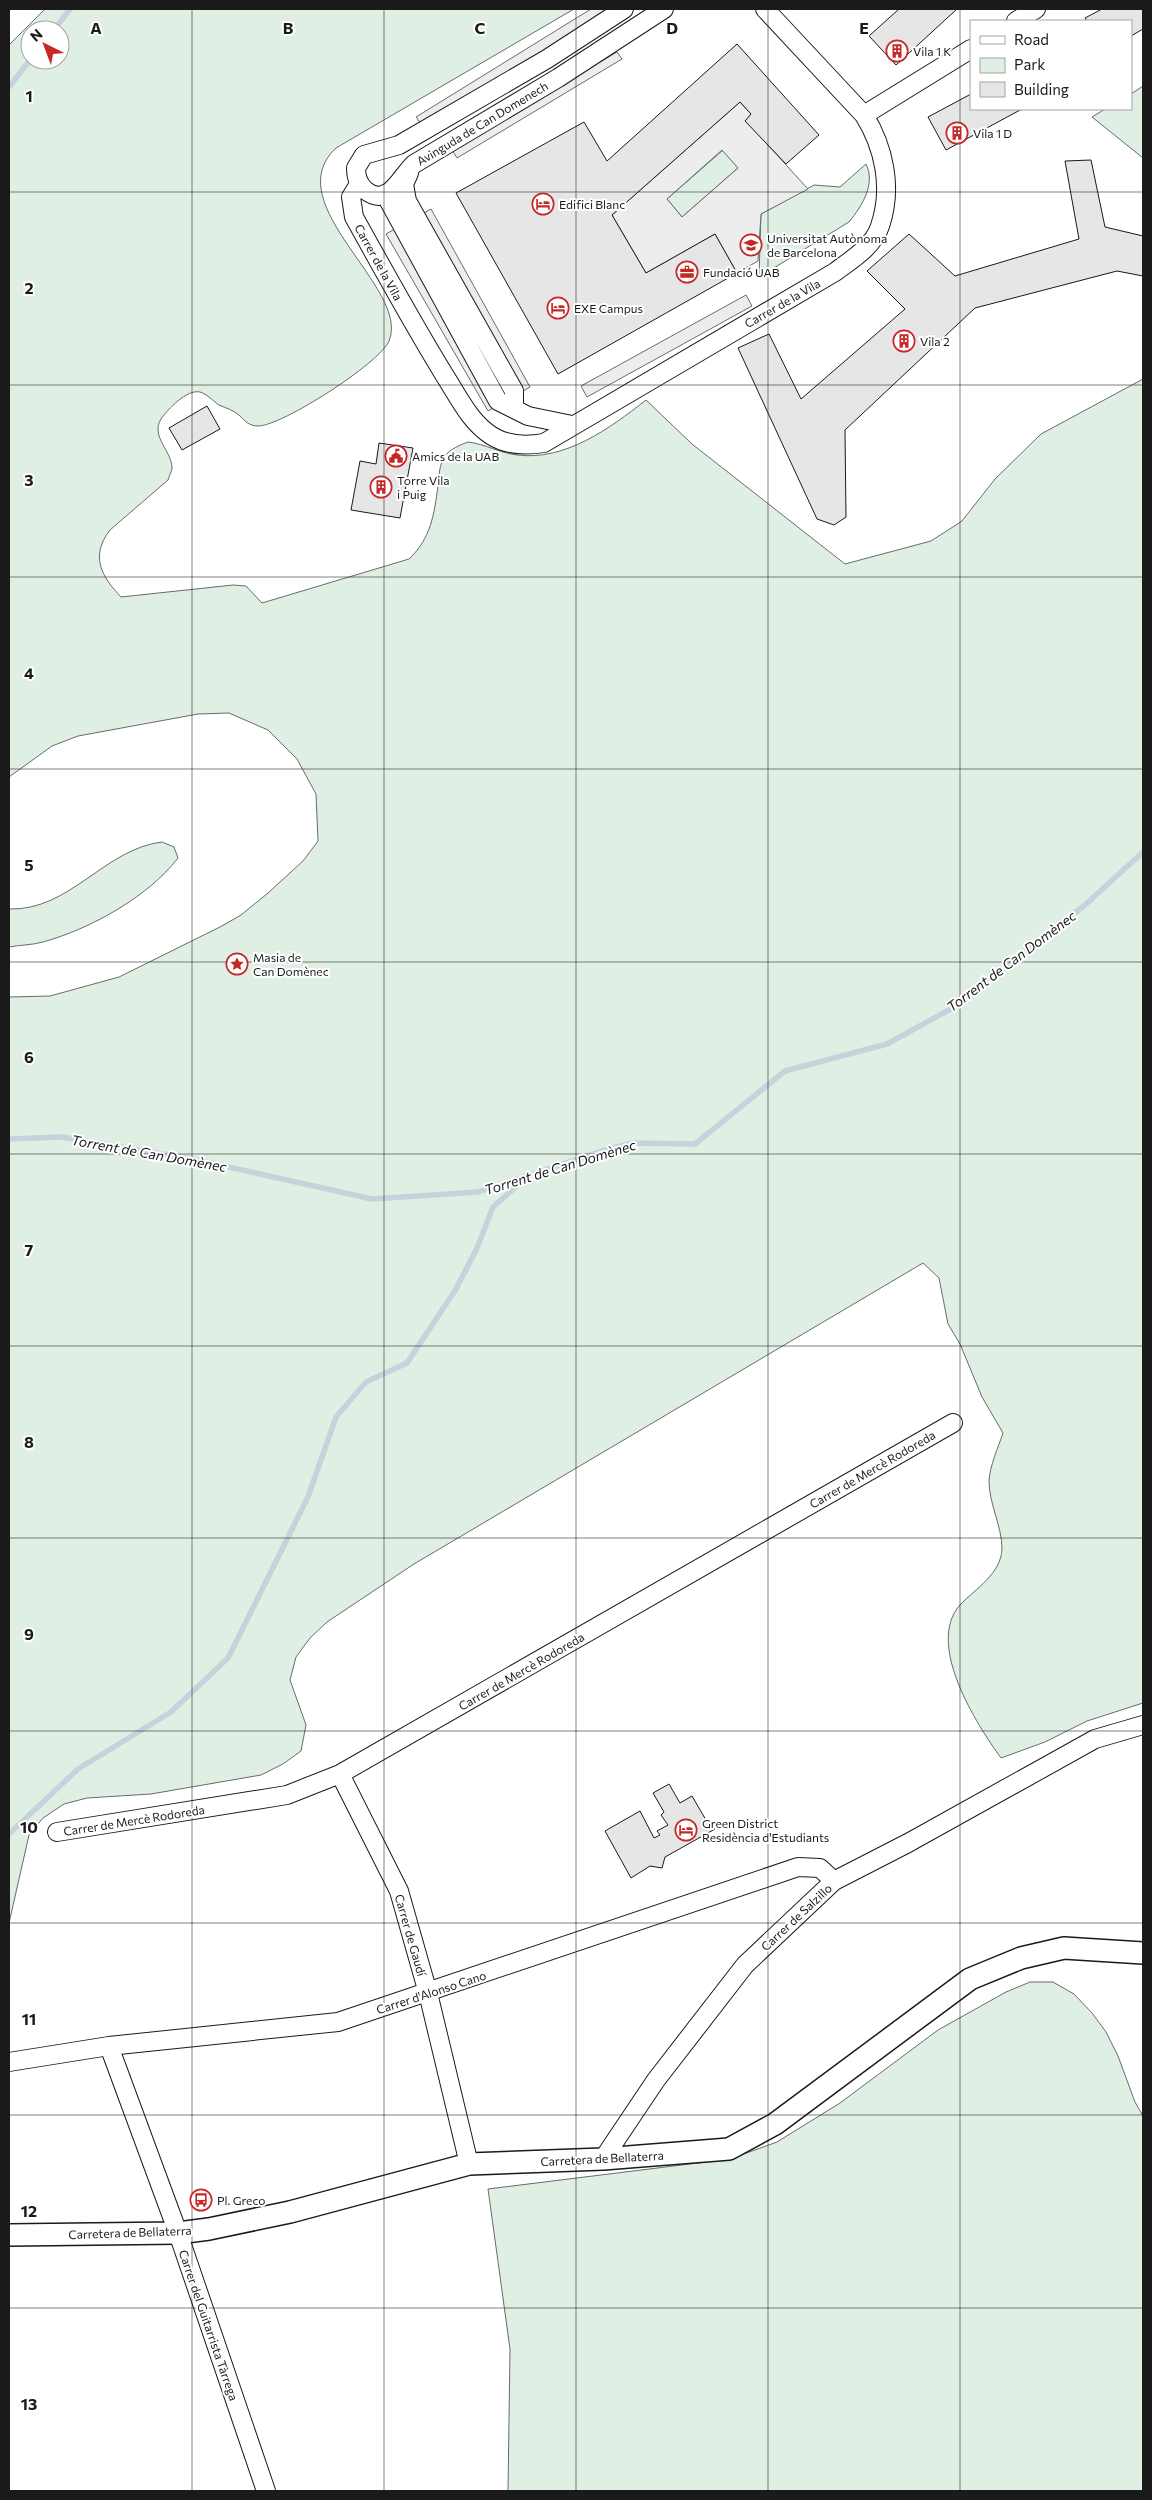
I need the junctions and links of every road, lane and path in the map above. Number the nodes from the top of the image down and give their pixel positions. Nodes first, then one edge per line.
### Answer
1 (624, 9) edge
2 (664, 9) edge
3 (765, 9) edge
4 (1036, 9) edge
5 (1018, 20) edge
6 (970, 50) edge
7 (864, 115) junction
8 (414, 164) junction
9 (359, 184) junction
10 (385, 194) junction
11 (514, 408) junction
12 (572, 425) junction
13 (953, 1423) dead end
14 (1143, 1725) edge
15 (340, 1774) junction
16 (56, 1832) dead end
17 (834, 1881) junction
18 (1143, 1953) edge
19 (428, 1993) junction
20 (109, 2046) junction
21 (9, 2062) edge
22 (603, 2159) junction
23 (469, 2164) junction
24 (178, 2233) junction
25 (9, 2235) edge
26 (266, 2491) edge

1 - 9 street, Avinguda de Can Domenech
2 - 8 street, Avinguda de Can Domenech
3 - 7 street, Carrer de la Vila
4 - 5 street
6 - 7 street
7 - 12 street, Carrer de la Vila
8 - 10 street, Avinguda de Can Domenech
8 - 11 street
9 - 10 street
9 - 12 street, Carrer de la Vila
10 - 11 street
11 - 12 street
13 - 15 street, Carrer de Mercè Rodoreda
14 - 17 street, Carrer de Salzillo
15 - 16 street, Carrer de Mercè Rodoreda
15 - 19 street, Carrer de Gaudí
17 - 19 street, Carrer d'Alonso Cano
17 - 22 street, Carrer de Salzillo
18 - 22 street, Carretera de Bellaterra
19 - 20 street, Carrer d'Alonso Cano
19 - 23 street, Carrer de Gaudí
20 - 21 street, Carrer d'Alonso Cano
20 - 24 street, Carrer del Guitarrista Tàrrega
22 - 23 street, Carretera de Bellaterra
23 - 24 street, Carretera de Bellaterra
24 - 25 street, Carretera de Bellaterra
24 - 26 street, Carrer del Guitarrista Tàrrega

